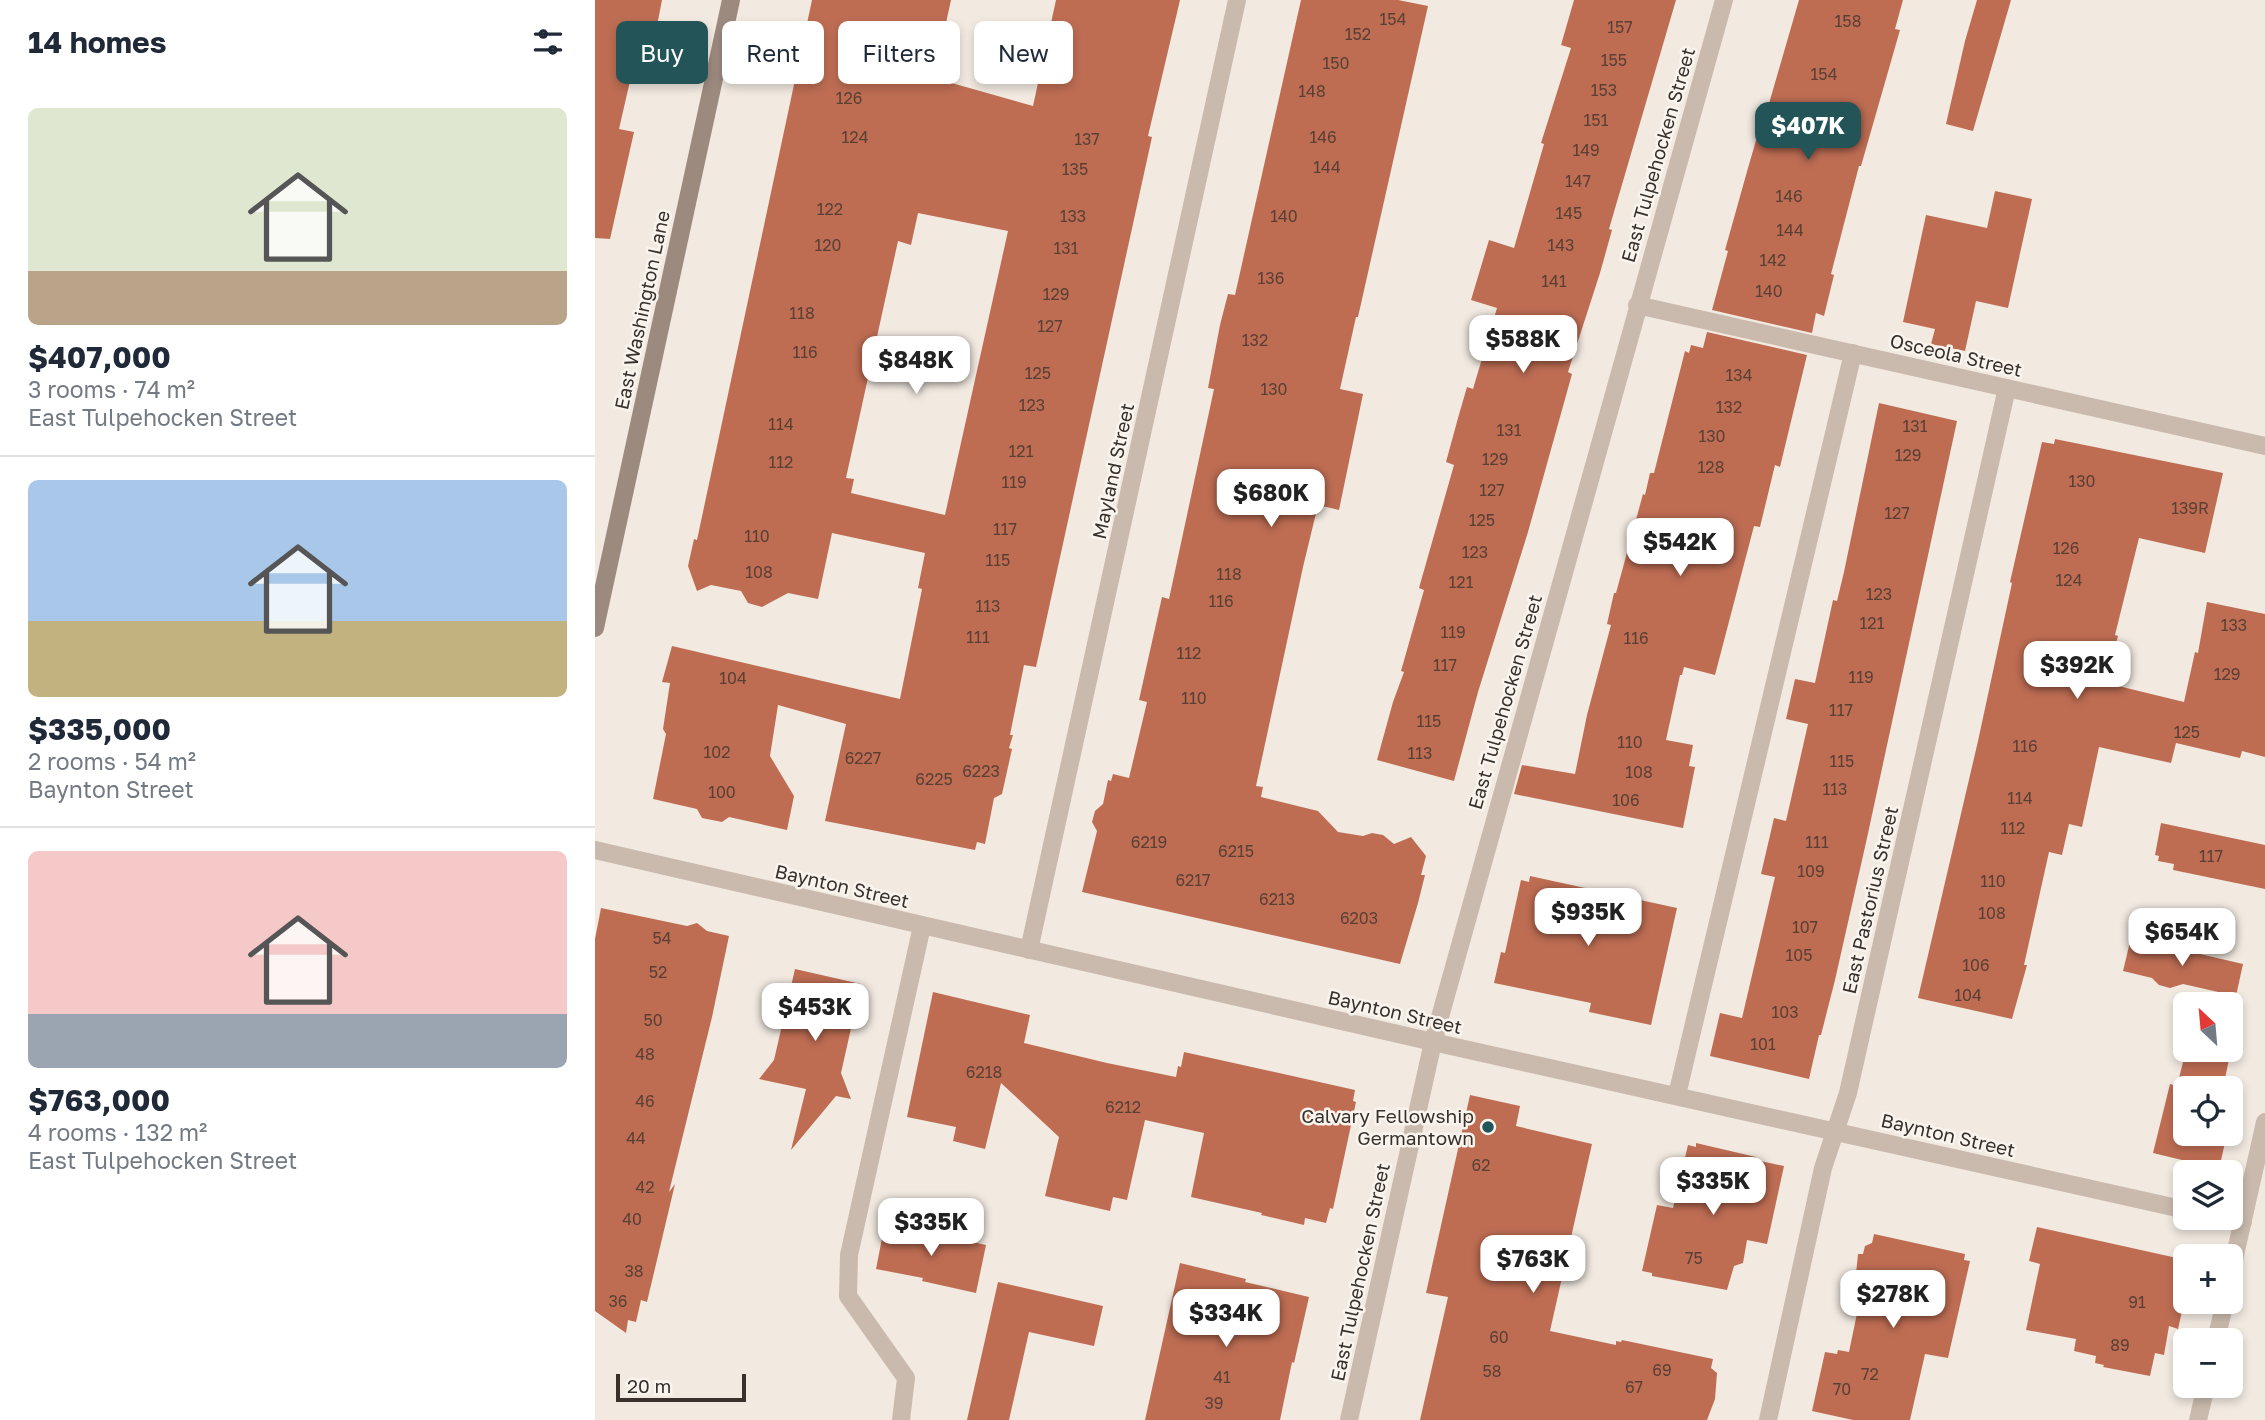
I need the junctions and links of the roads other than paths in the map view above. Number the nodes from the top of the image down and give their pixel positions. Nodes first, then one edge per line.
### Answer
1 (731, 0) edge
2 (1237, 0) edge
3 (1724, 0) edge
4 (1637, 305) junction
5 (1853, 353) junction
6 (2007, 388) junction
7 (2265, 446) edge
8 (595, 628) edge
9 (595, 850) edge
10 (922, 926) junction
11 (1030, 950) junction
12 (1433, 1042) junction
13 (1677, 1096) junction
14 (2265, 1122) edge
15 (1835, 1131) junction
16 (2173, 1207) edge
17 (2243, 1218) edge
18 (2203, 1398) edge
19 (901, 1420) edge
20 (1349, 1420) edge
21 (1768, 1420) edge
22 (2198, 1420) edge

1 - 8 main road, East Washington Lane
2 - 11 street, Mayland Street
3 - 4 street, East Tulpehocken Street
4 - 5 street, Osceola Street
4 - 12 street, East Tulpehocken Street
5 - 6 street, Osceola Street
5 - 13 street
6 - 7 street, Osceola Street
6 - 15 street, East Pastorius Street
9 - 10 street, Baynton Street
10 - 11 street, Baynton Street
10 - 19 street
11 - 12 street, Baynton Street
12 - 13 street, Baynton Street
12 - 20 street, East Tulpehocken Street
13 - 15 street, Baynton Street
14 - 17 street
15 - 16 street, Baynton Street
15 - 21 street, East Pastorius Street
18 - 22 street

